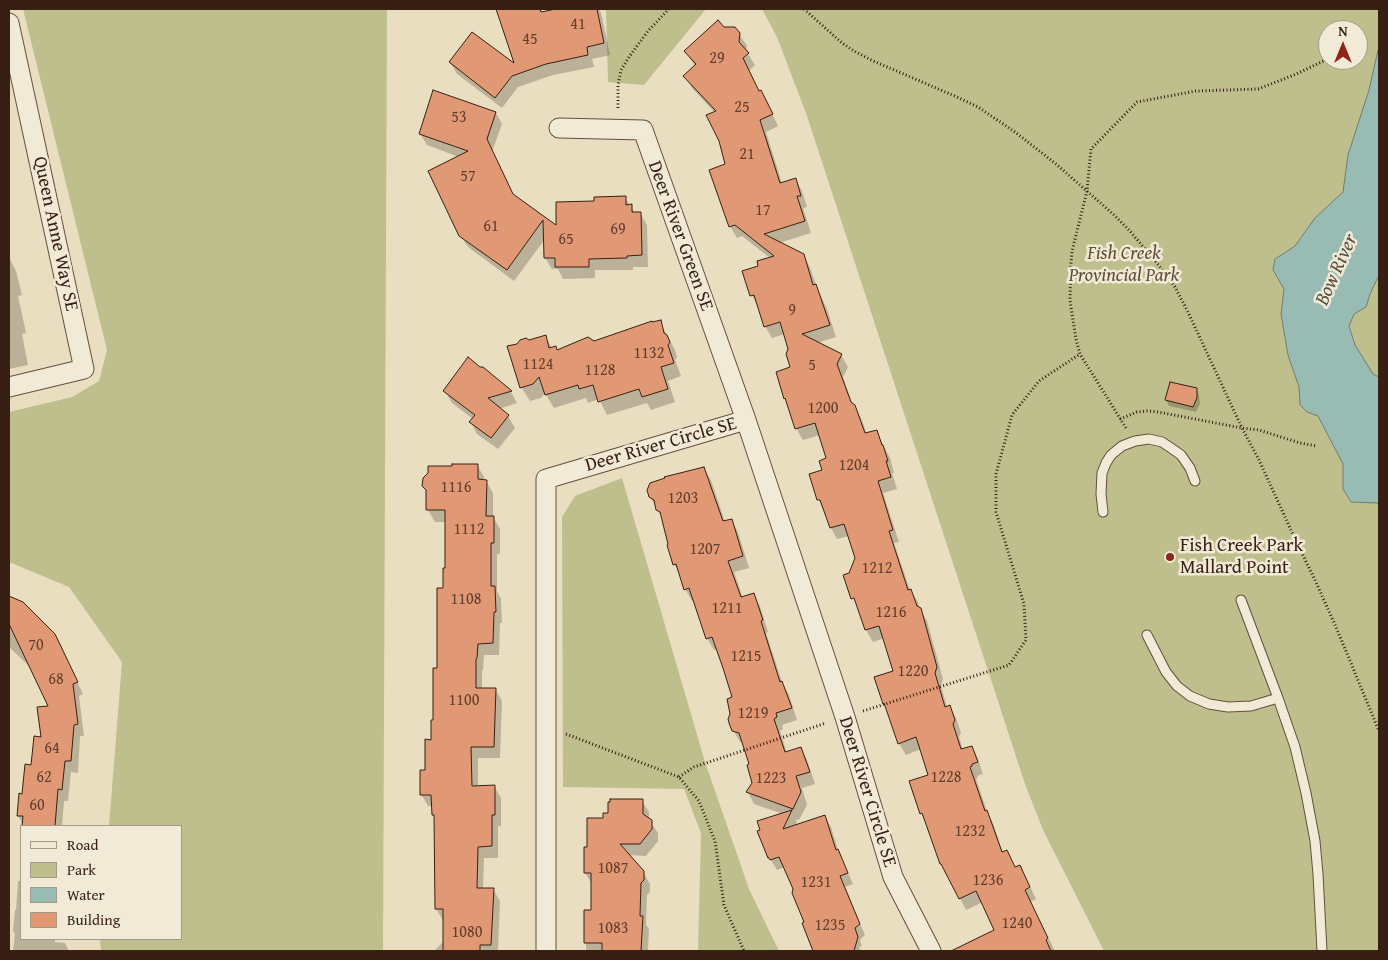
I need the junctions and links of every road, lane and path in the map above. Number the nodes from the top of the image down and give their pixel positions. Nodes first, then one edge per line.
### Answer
1 (669, 9) edge
2 (804, 9) edge
3 (9, 23) edge
4 (1318, 64) edge
5 (559, 128) dead end
6 (618, 130) junction
7 (1087, 190) junction
8 (1080, 354) junction
9 (9, 387) edge
10 (1120, 419) junction
11 (746, 420) junction
12 (1242, 428) junction
13 (1135, 442) junction
14 (1317, 446) dead end
15 (1195, 481) dead end
16 (1103, 512) dead end
17 (1241, 600) dead end
18 (1146, 635) dead end
19 (988, 672) dead end
20 (1278, 698) junction
21 (1379, 731) edge
22 (546, 734) junction
23 (546, 951) edge
24 (744, 951) edge
25 (931, 951) edge
26 (1322, 951) edge

1 - 6 path
2 - 7 path
3 - 9 street, Queen Anne Way SE
4 - 7 path
5 - 6 street, Deer River Green SE
6 - 11 street, Deer River Green SE
7 - 8 path
7 - 12 path
8 - 10 path
8 - 19 path
10 - 12 path
10 - 13 path
11 - 22 street, Deer River Circle SE
11 - 25 street, Deer River Circle SE
12 - 14 path
12 - 21 path
13 - 15 lane
13 - 16 lane
17 - 20 lane
18 - 20 lane
20 - 26 lane
22 - 23 street, Deer River Circle SE
22 - 24 path

